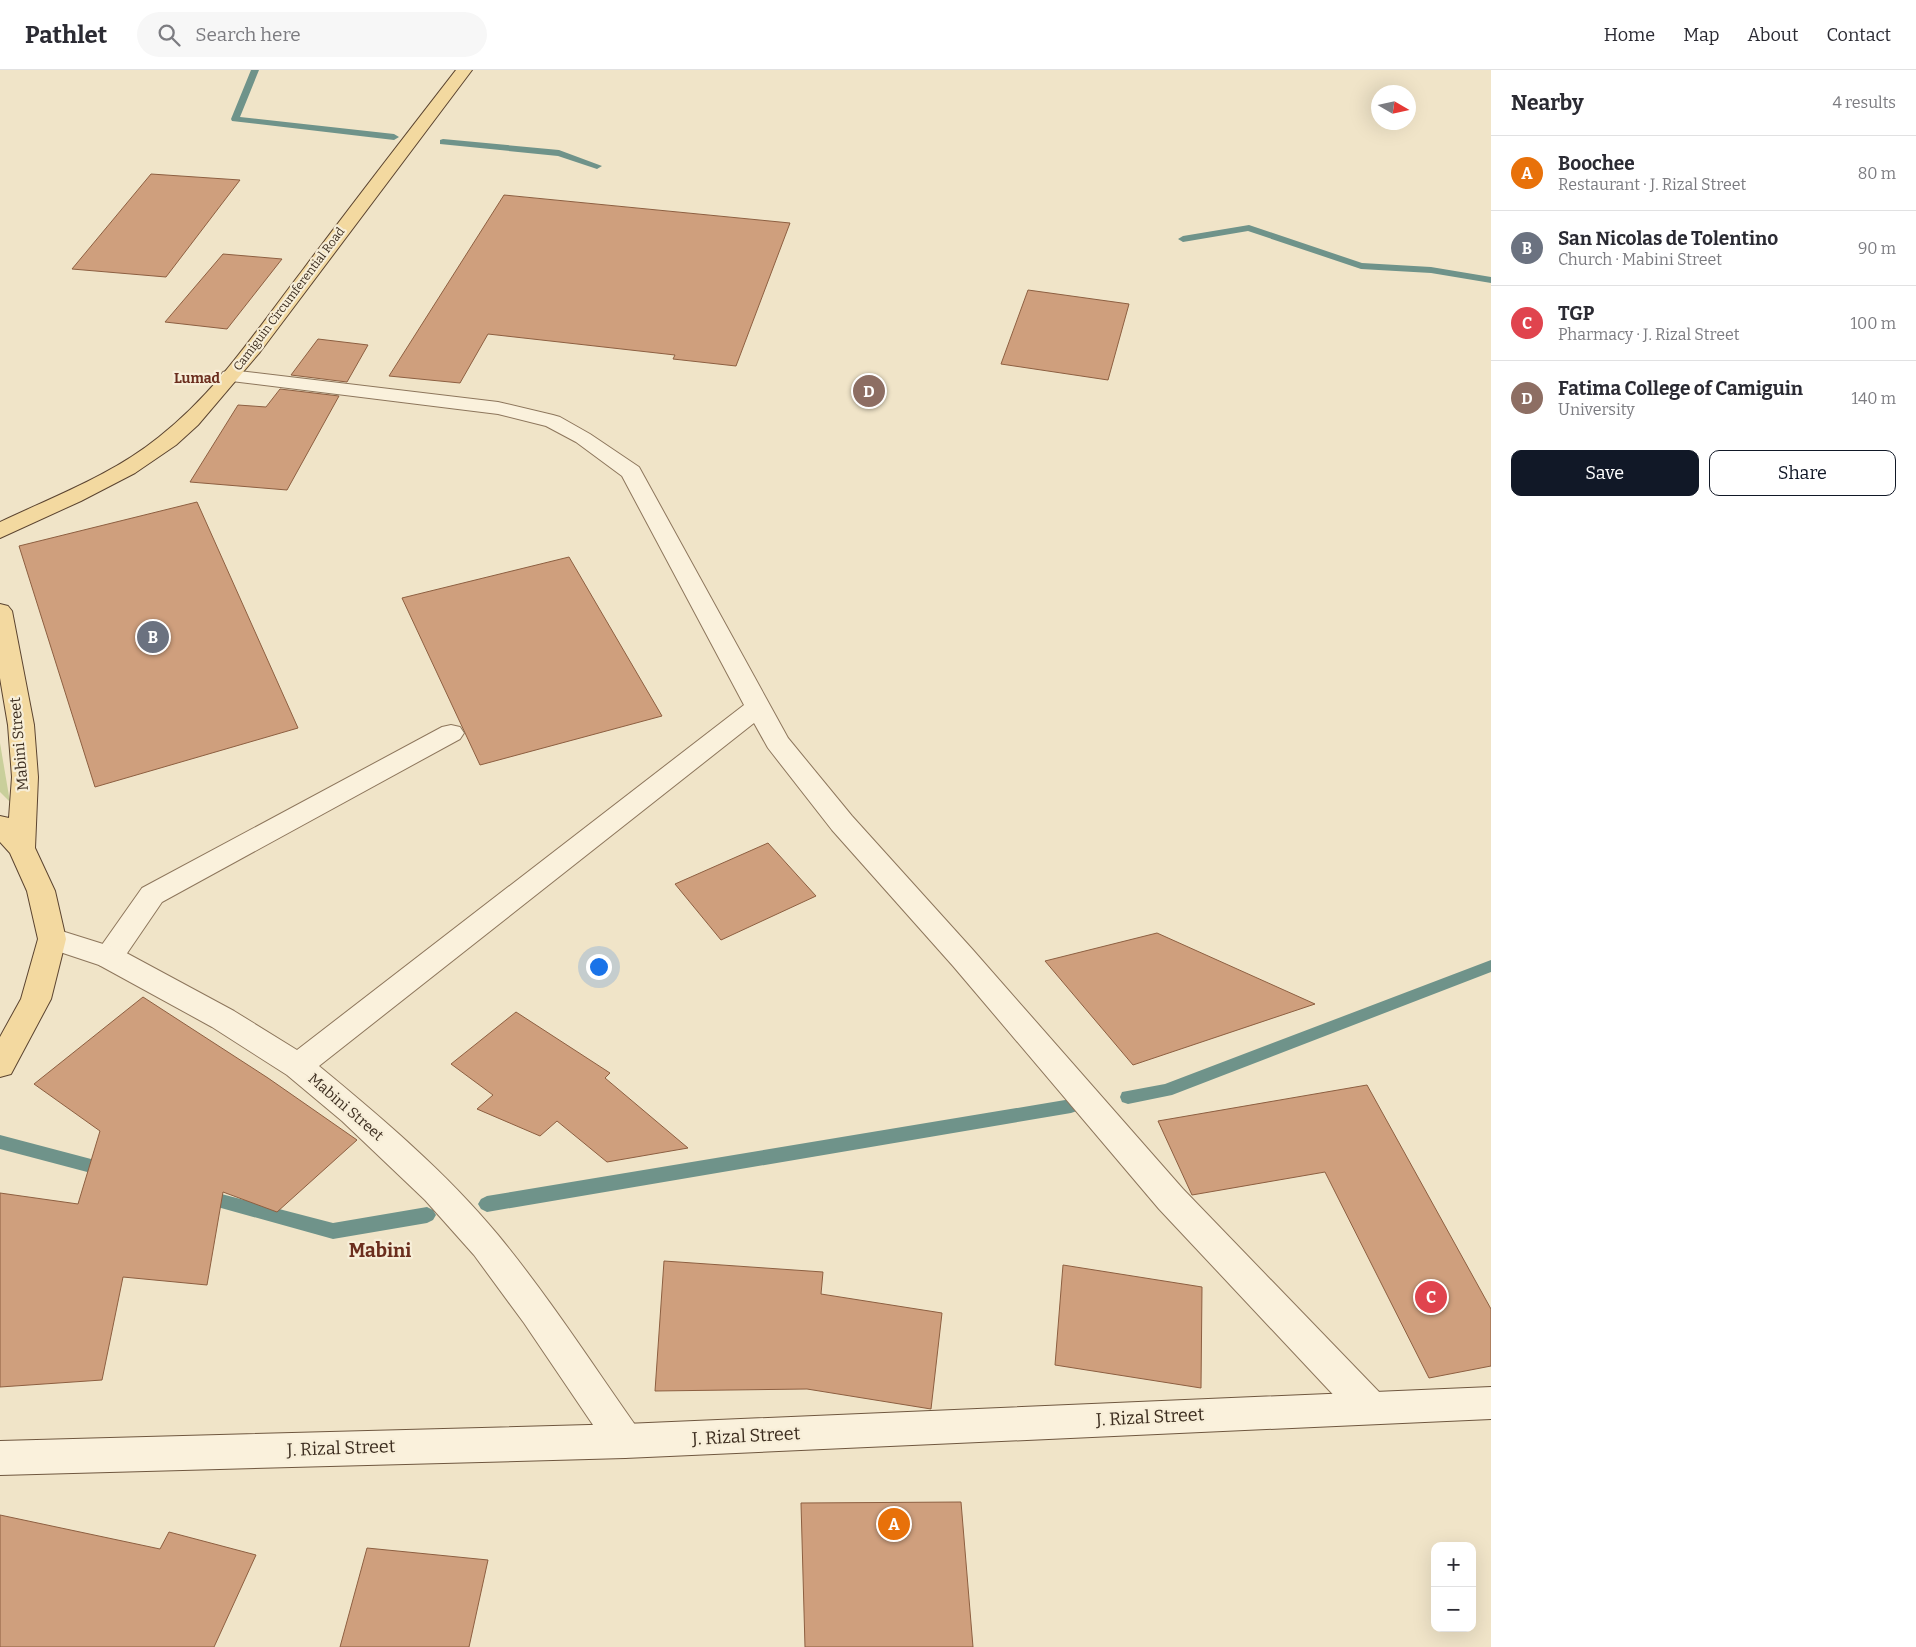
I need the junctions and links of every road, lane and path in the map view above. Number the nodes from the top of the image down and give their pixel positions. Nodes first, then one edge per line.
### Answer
1 (464, 70) edge
2 (230, 376) junction
3 (0, 531) edge
4 (0, 611) edge
5 (758, 707) junction
6 (451, 733) dead end
7 (0, 825) edge
8 (21, 848) junction
9 (52, 939) junction
10 (109, 957) junction
11 (0, 1065) edge
12 (298, 1066) junction
13 (1491, 1403) edge
14 (1369, 1407) junction
15 (625, 1441) junction
16 (0, 1458) edge

1 - 2 main road, Camiguin Circumferential Road
2 - 3 main road, Camiguin Circumferential Road
2 - 5 street
4 - 8 main road, Mabini Street
5 - 12 street
5 - 14 street
6 - 10 street
7 - 8 main road, Mabini Street
8 - 9 main road, Mabini Street
9 - 10 street, Mabini Street
9 - 11 main road
10 - 12 street, Mabini Street
12 - 15 street, Mabini Street
13 - 14 street, J. Rizal Street
14 - 15 street, J. Rizal Street
15 - 16 street, J. Rizal Street

